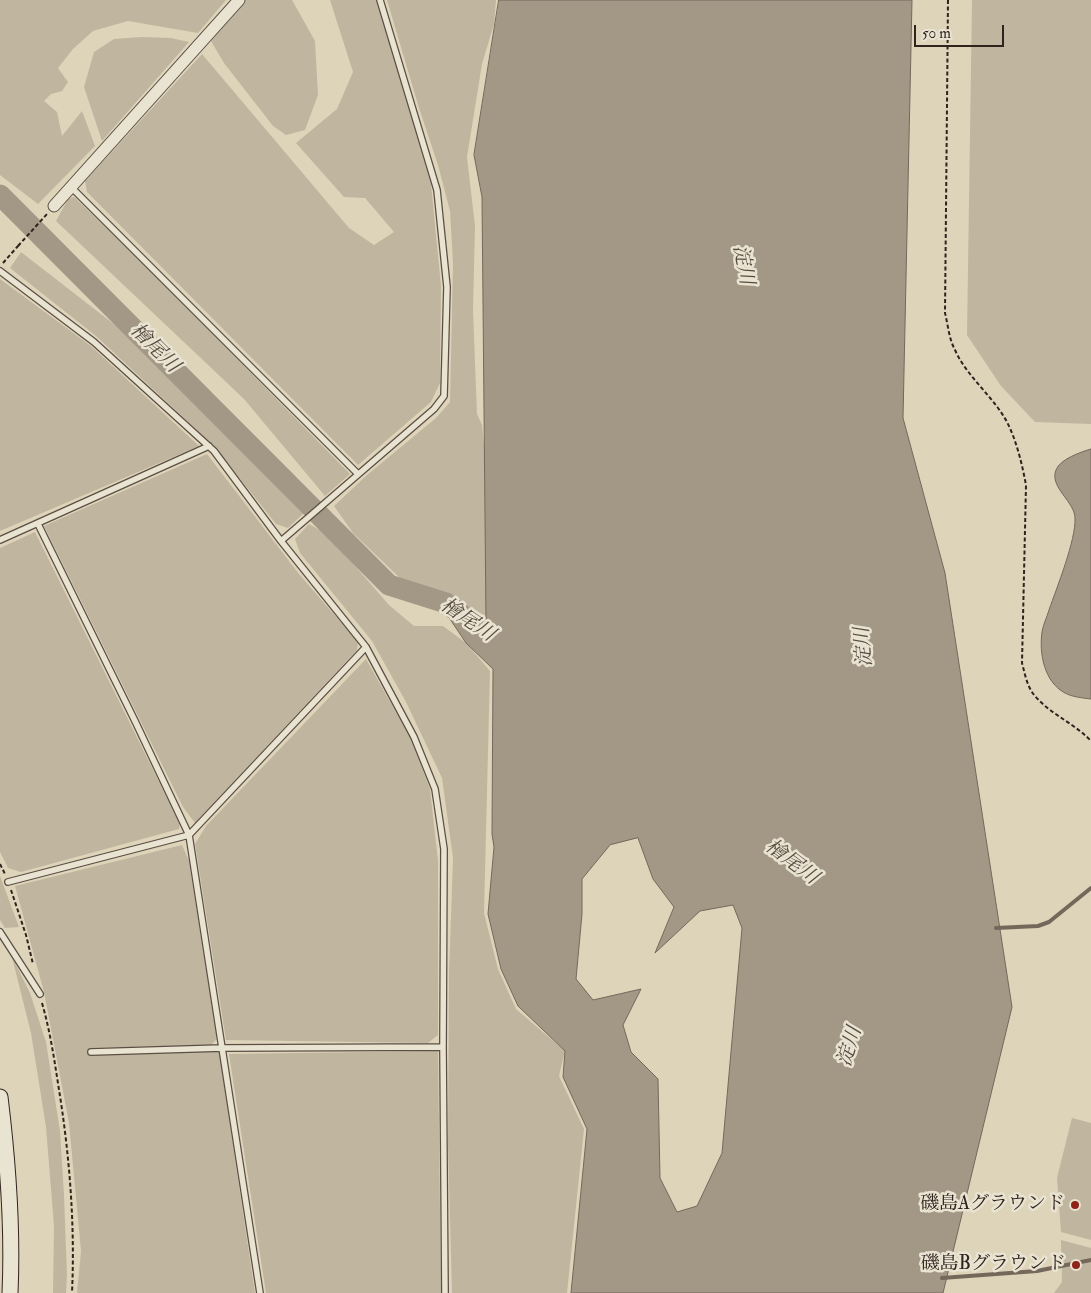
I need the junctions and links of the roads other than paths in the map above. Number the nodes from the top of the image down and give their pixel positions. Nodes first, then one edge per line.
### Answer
1 (239, 0) edge
2 (380, 0) edge
3 (71, 187) junction
4 (54, 206) road end
5 (0, 269) edge
6 (209, 446) junction
7 (358, 474) junction
8 (38, 524) junction
9 (0, 540) edge
10 (281, 541) junction
11 (366, 647) junction
12 (189, 835) junction
13 (8, 882) road end
14 (0, 932) edge
15 (40, 994) road end
16 (443, 1047) junction
17 (222, 1048) junction
18 (91, 1052) dead end
19 (0, 1097) edge
20 (10, 1293) edge
21 (260, 1293) edge
22 (445, 1293) edge

1 - 3 street
2 - 7 lane
3 - 4 street
3 - 7 lane
5 - 6 lane
6 - 8 lane
6 - 10 lane
7 - 10 lane
8 - 9 lane
8 - 12 lane
10 - 11 lane
11 - 12 lane
11 - 16 lane
12 - 13 lane
12 - 17 lane
14 - 15 lane
16 - 17 lane
16 - 22 lane
17 - 18 lane
17 - 21 lane
19 - 20 street

